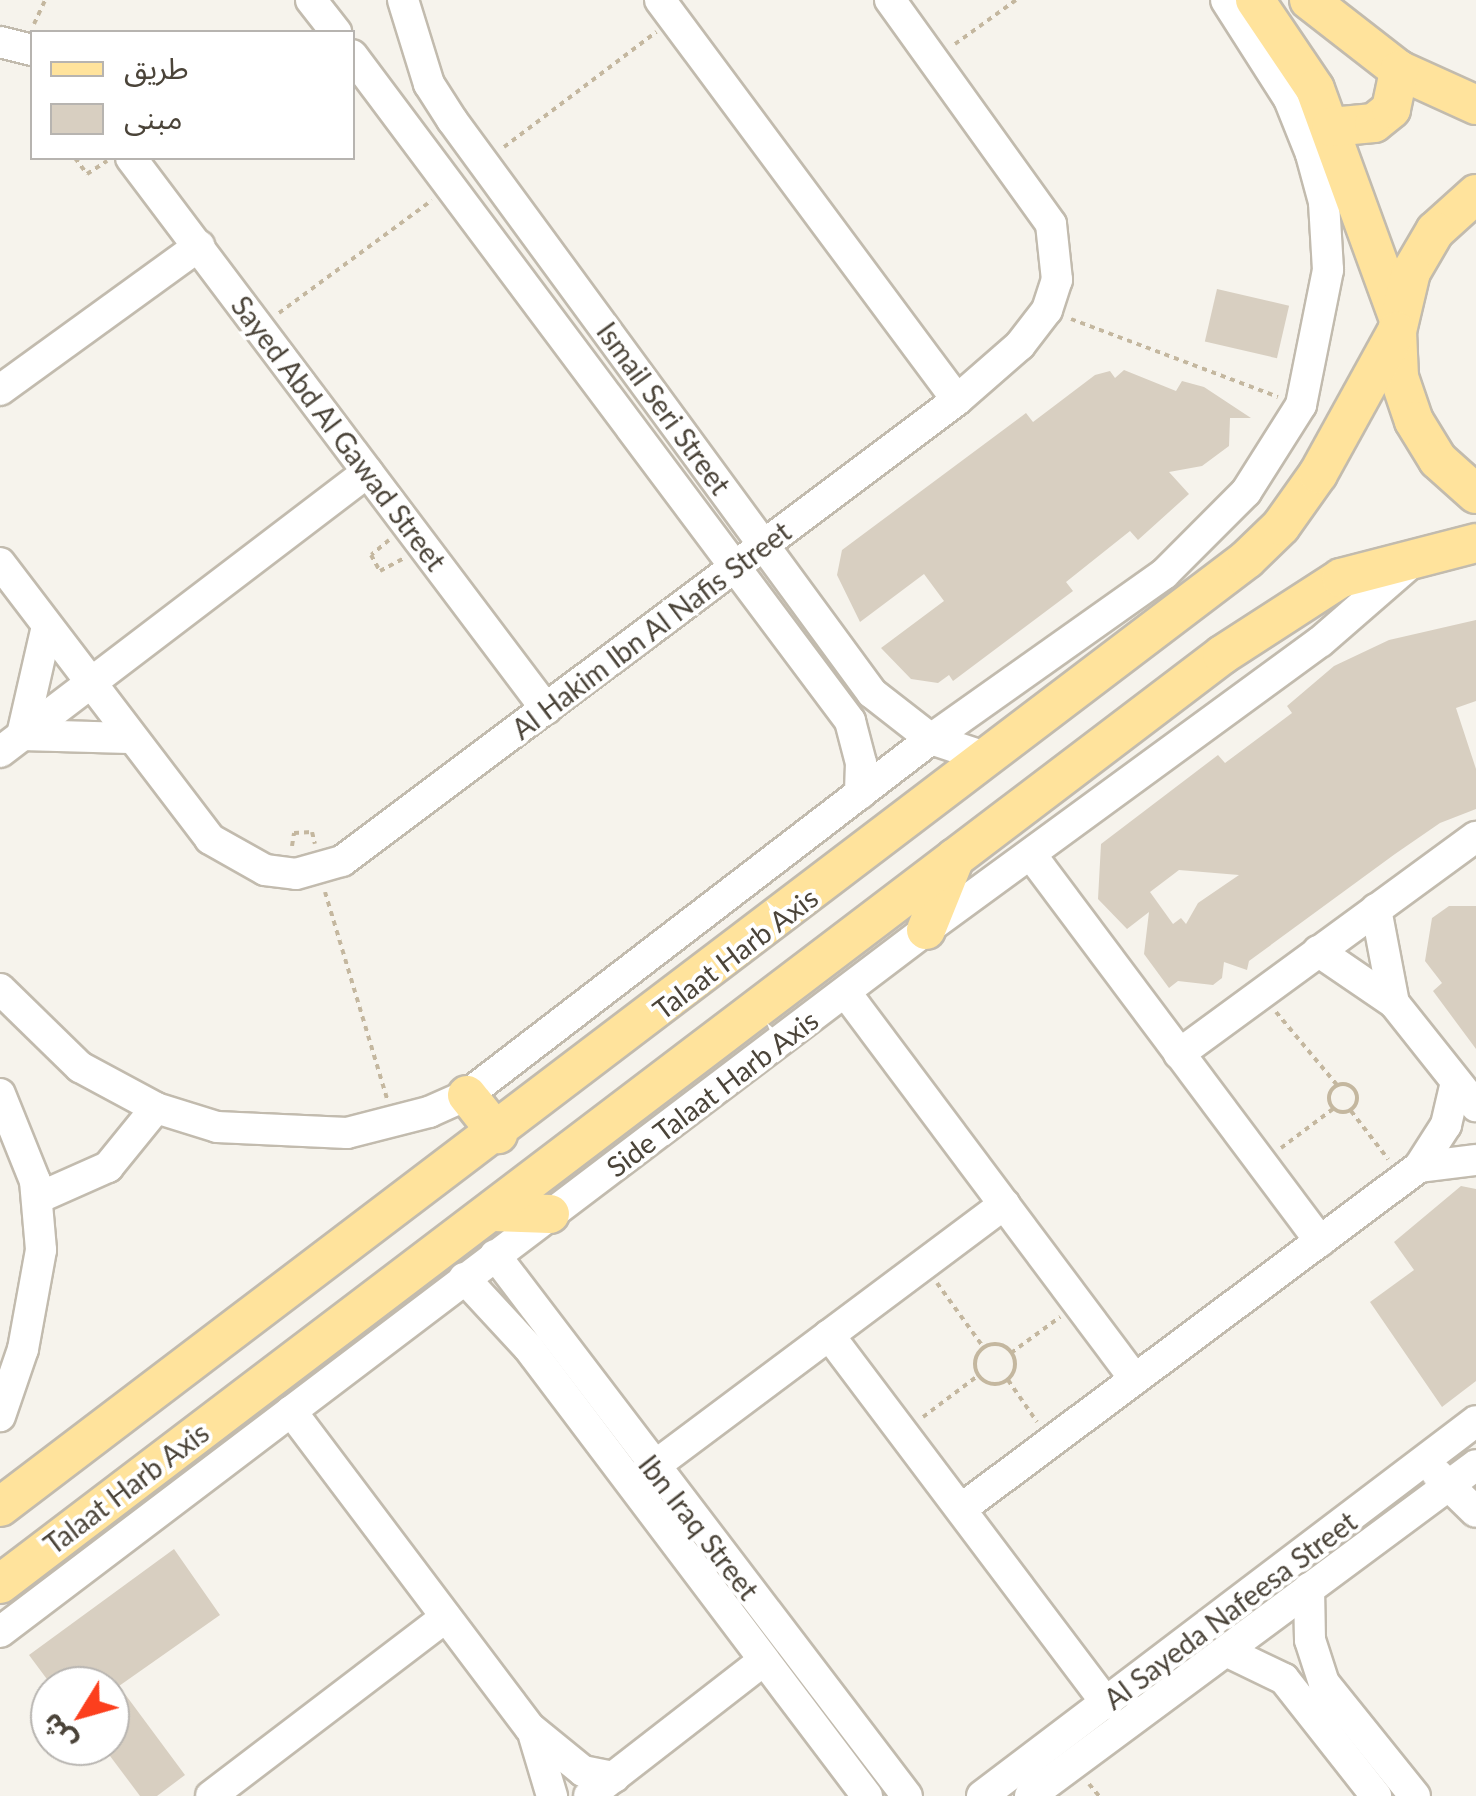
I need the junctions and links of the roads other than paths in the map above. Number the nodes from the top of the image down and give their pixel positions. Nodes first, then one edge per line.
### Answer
1 (311, 0) edge
2 (403, 0) edge
3 (890, 0) edge
4 (1226, 0) edge
5 (1255, 0) edge
6 (1308, 0) edge
7 (666, 10) edge
8 (334, 30) edge
9 (0, 42) edge
10 (30, 50) edge
11 (355, 59) edge
12 (1398, 70) junction
13 (1476, 105) edge
14 (1331, 127) junction
15 (133, 160) edge
16 (1476, 194) edge
17 (199, 246) junction
18 (1397, 324) junction
19 (0, 390) edge
20 (957, 400) junction
21 (368, 472) junction
22 (1476, 494) edge
23 (1476, 542) edge
24 (764, 544) junction
25 (1422, 553) junction
26 (0, 563) edge
27 (731, 565) junction
28 (1187, 604) junction
29 (47, 626) junction
30 (1222, 655) junction
31 (90, 683) junction
32 (546, 709) junction
33 (129, 738) junction
34 (931, 740) junction
35 (11, 744) edge
36 (988, 758) junction
37 (860, 794) junction
38 (1476, 837) edge
39 (956, 856) junction
40 (1032, 856) junction
41 (1376, 909) junction
42 (926, 930) junction
43 (1318, 952) junction
44 (0, 988) edge
45 (846, 992) junction
46 (1394, 1003) junction
47 (1179, 1054) junction
48 (1456, 1082) junction
49 (0, 1094) edge
50 (467, 1095) junction
51 (1476, 1106) edge
52 (156, 1108) junction
53 (498, 1134) junction
54 (1476, 1160) edge
55 (1411, 1173) junction
56 (38, 1198) junction
57 (1004, 1204) junction
58 (494, 1212) junction
59 (550, 1214) junction
60 (1320, 1241) junction
61 (495, 1255) junction
62 (464, 1278) junction
63 (260, 1311) junction
64 (830, 1335) junction
65 (294, 1361) junction
66 (193, 1362) junction
67 (1135, 1379) junction
68 (231, 1408) junction
69 (291, 1411) junction
70 (0, 1416) edge
71 (1472, 1435) edge
72 (1424, 1461) junction
73 (1476, 1464) edge
74 (641, 1476) junction
75 (1450, 1486) junction
76 (0, 1508) edge
77 (961, 1510) junction
78 (1476, 1512) edge
79 (0, 1584) edge
80 (1309, 1588) junction
81 (446, 1617) junction
82 (0, 1632) edge
83 (1228, 1652) junction
84 (763, 1661) junction
85 (1107, 1704) junction
86 (530, 1728) junction
87 (601, 1787) edge
88 (1374, 1795) edge
89 (212, 1796) edge
90 (552, 1796) edge
91 (867, 1796) edge
92 (907, 1796) edge
93 (982, 1796) edge
94 (1030, 1796) edge
95 (1414, 1796) edge

1 - 8 street
2 - 24 street, Ismail Seri Street
3 - 20 street, Al Hakim Ibn Al Nafis Street
4 - 34 street
5 - 14 main road
6 - 12 main road
7 - 20 street
9 - 10 street
11 - 27 street, Ismail Seri Street
12 - 13 main road
12 - 14 main road
14 - 18 main road
15 - 17 street, Sayed Abd Al Gawad Street
16 - 18 main road
17 - 19 street
17 - 21 street, Sayed Abd Al Gawad Street
18 - 22 main road
18 - 28 main road, Talaat Harb Axis
20 - 24 street, Al Hakim Ibn Al Nafis Street
21 - 31 street
21 - 32 street, Sayed Abd Al Gawad Street
23 - 25 main road, Talaat Harb Axis
24 - 27 street, Al Hakim Ibn Al Nafis Street
24 - 34 street, Ismail Seri Street
25 - 30 main road, Talaat Harb Axis
25 - 40 street, Side Talaat Harb Axis
26 - 29 street
27 - 32 street, Al Hakim Ibn Al Nafis Street
27 - 37 street, Ismail Seri Street
28 - 30 main road
28 - 36 main road, Talaat Harb Axis
29 - 31 street
29 - 35 street
30 - 39 main road, Talaat Harb Axis
31 - 33 street
31 - 35 street
32 - 33 street, Al Hakim Ibn Al Nafis Street
33 - 35 street
34 - 36 street, Ismail Seri Street
34 - 37 street
36 - 53 main road, Talaat Harb Axis
37 - 50 street
38 - 41 street
39 - 42 main road
39 - 58 main road, Talaat Harb Axis
40 - 42 street, Side Talaat Harb Axis
40 - 47 street
41 - 43 street
41 - 46 street
42 - 45 street, Side Talaat Harb Axis
43 - 46 street
43 - 47 street
44 - 52 street
45 - 57 street
45 - 59 street, Side Talaat Harb Axis
46 - 48 street
47 - 60 street
48 - 51 street
48 - 55 street
49 - 56 street
50 - 52 street
50 - 53 main road
52 - 56 street
53 - 63 main road, Talaat Harb Axis
54 - 55 street
55 - 60 street
56 - 70 street
57 - 64 street
57 - 67 street
58 - 59 main road
58 - 65 main road, Talaat Harb Axis
59 - 61 street, Side Talaat Harb Axis
60 - 67 street
61 - 62 street, Side Talaat Harb Axis
61 - 74 street, Ibn Iraq Street
62 - 69 street, Side Talaat Harb Axis
62 - 74 street, Ibn Iraq Street
63 - 65 main road
63 - 66 main road, Talaat Harb Axis
64 - 74 street
64 - 77 street
65 - 68 main road, Talaat Harb Axis
66 - 68 main road
66 - 76 main road, Talaat Harb Axis
67 - 77 street
68 - 79 main road, Talaat Harb Axis
69 - 81 street
69 - 82 street, Side Talaat Harb Axis
71 - 72 street, Al Sayeda Nafeesa Street
72 - 75 street
72 - 85 street, Al Sayeda Nafeesa Street
73 - 75 street, Al Sayeda Nafeesa Street
74 - 84 street, Ibn Iraq Street
74 - 92 street, Ibn Iraq Street
75 - 78 street
75 - 80 street, Al Sayeda Nafeesa Street
77 - 85 street
80 - 83 street, Al Sayeda Nafeesa Street
80 - 95 street
81 - 86 street
81 - 89 street
83 - 88 street
83 - 94 street, Al Sayeda Nafeesa Street
84 - 87 street
84 - 91 street, Ibn Iraq Street
85 - 93 street, Al Sayeda Nafeesa Street
86 - 87 street
86 - 90 street

